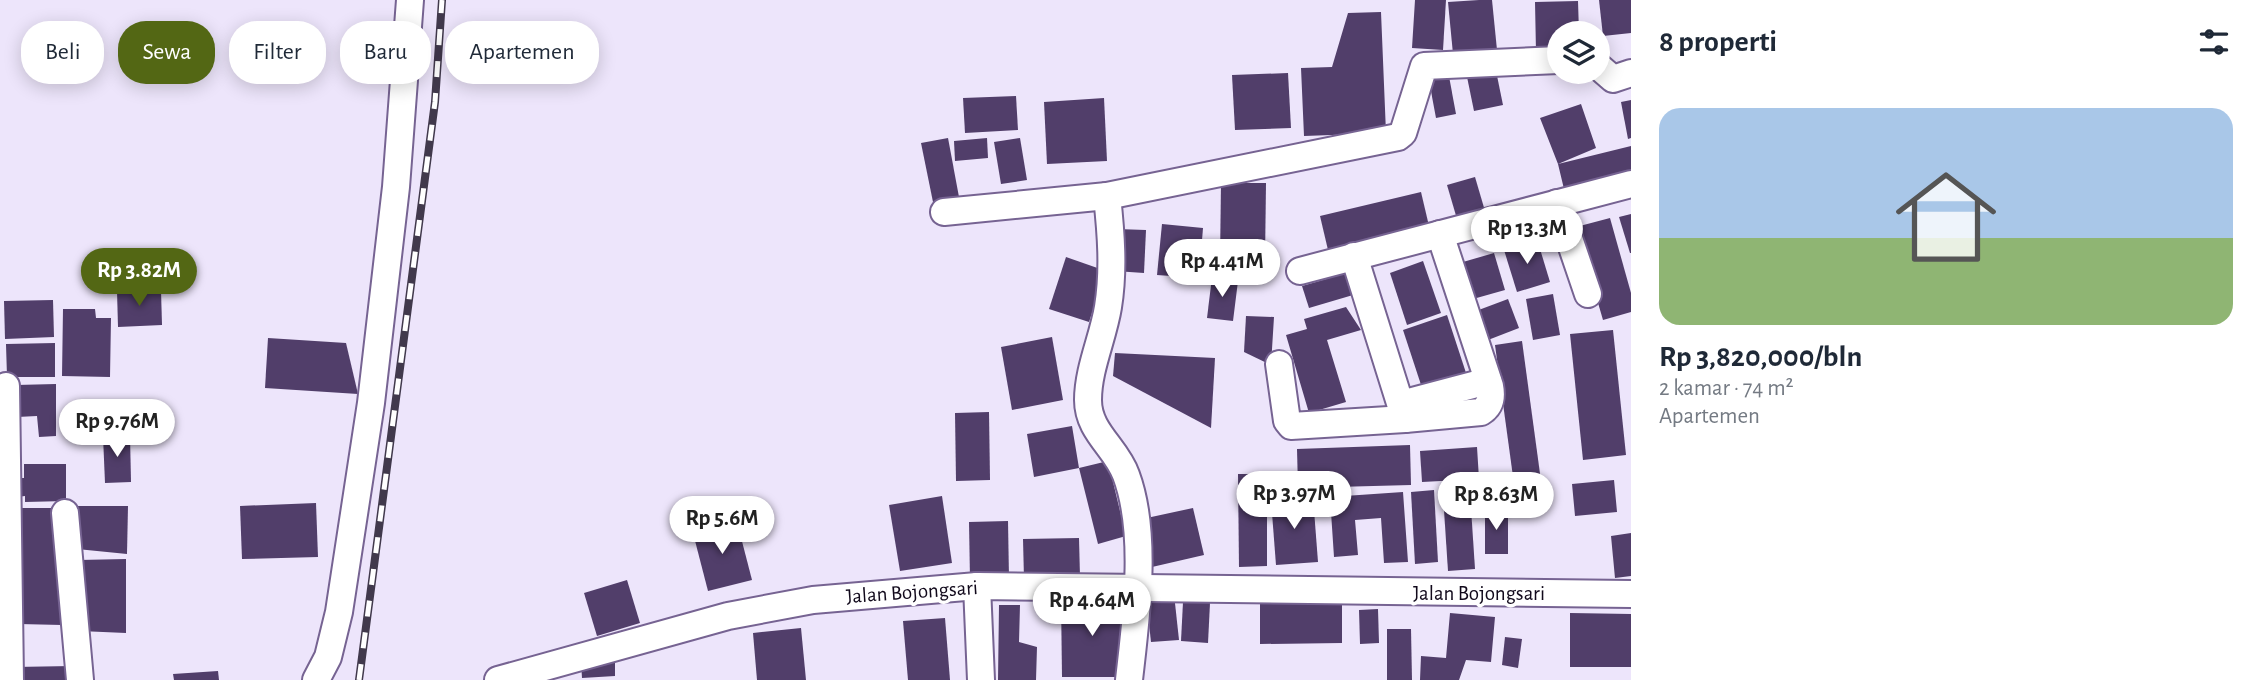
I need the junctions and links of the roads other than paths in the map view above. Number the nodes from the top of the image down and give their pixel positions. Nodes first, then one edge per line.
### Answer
1 (410, 0) edge
2 (1547, 61) edge
3 (1631, 73) edge
4 (1610, 76) edge
5 (1631, 184) edge
6 (1107, 196) junction
7 (1557, 203) junction
8 (944, 212) dead end
9 (1440, 234) junction
10 (1354, 256) junction
11 (1300, 271) dead end
12 (1588, 294) dead end
13 (1279, 365) dead end
14 (6, 386) dead end
15 (1403, 412) junction
16 (65, 513) dead end
17 (977, 586) junction
18 (1139, 587) junction
19 (1631, 594) edge
20 (10, 680) edge
21 (80, 680) edge
22 (316, 680) edge
23 (498, 680) edge
24 (981, 680) edge
25 (1129, 680) edge

1 - 22 street
2 - 6 street
3 - 4 street
5 - 7 street
6 - 8 street
6 - 18 street
7 - 9 street
7 - 12 street
9 - 10 street
9 - 15 street
10 - 11 street
10 - 15 street
13 - 15 street
14 - 20 street
16 - 21 street
17 - 18 street, Jalan Bojongsari
17 - 23 street, Jalan Bojongsari
17 - 24 street
18 - 19 street, Jalan Bojongsari
18 - 25 street

